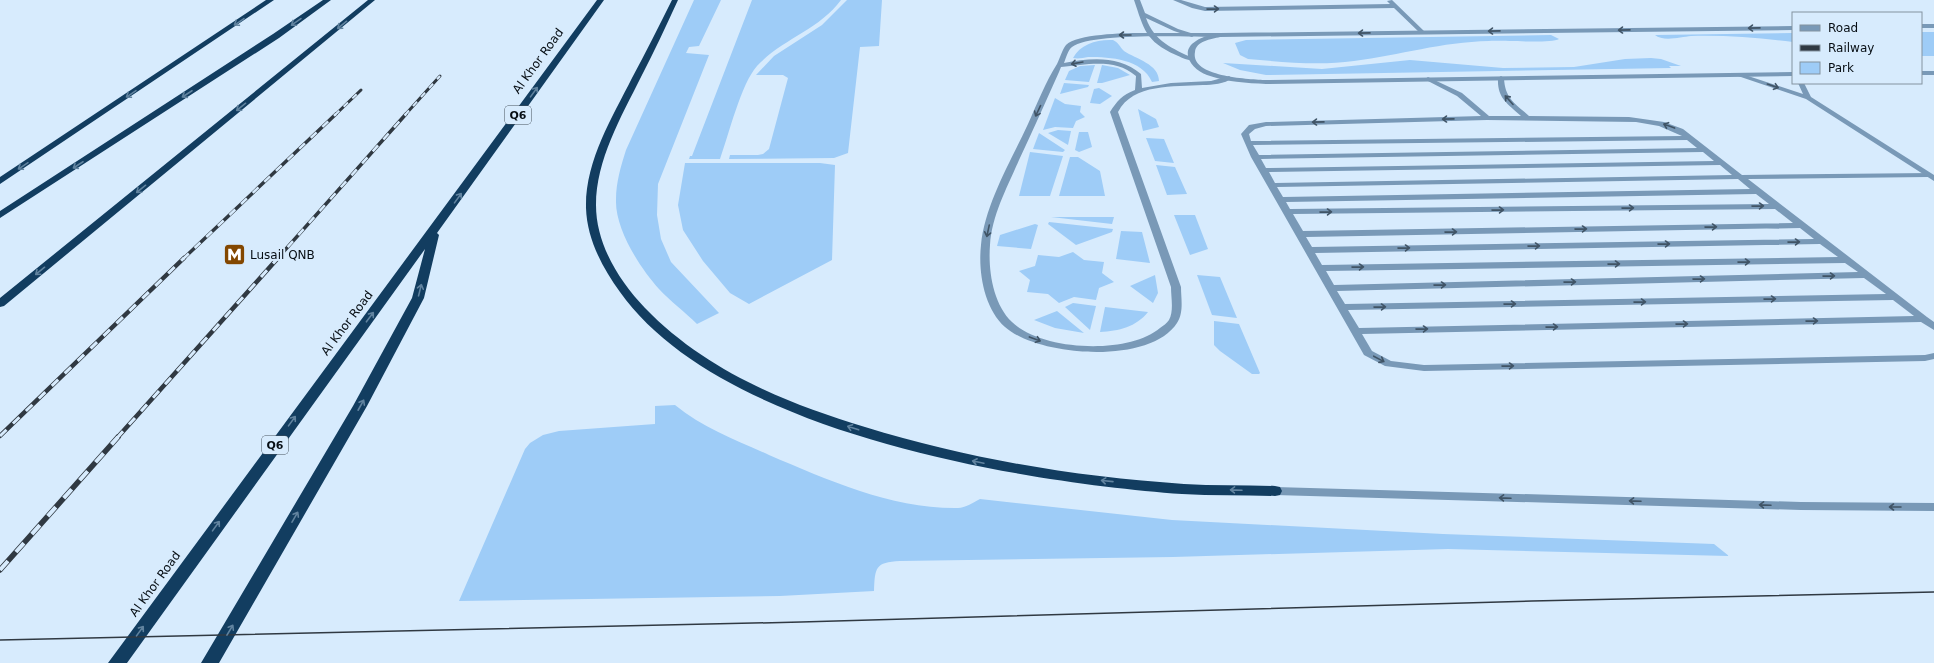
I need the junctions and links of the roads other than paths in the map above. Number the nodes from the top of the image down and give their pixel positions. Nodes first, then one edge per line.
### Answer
1 (271, 0) edge
2 (328, 0) edge
3 (372, 0) edge
4 (601, 0) edge
5 (675, 0) edge
6 (1137, 0) edge
7 (1176, 0) edge
8 (1389, 0) edge
9 (1395, 6) junction
10 (1144, 15) junction
11 (1922, 26) edge
12 (1934, 26) edge
13 (1792, 28) edge
14 (1422, 32) junction
15 (1153, 35) junction
16 (1192, 35) junction
17 (1220, 35) junction
18 (1191, 59) junction
19 (1058, 66) junction
20 (1922, 73) edge
21 (1934, 73) edge
22 (1737, 74) junction
23 (1792, 74) edge
24 (1229, 78) junction
25 (1501, 78) junction
26 (1428, 79) junction
27 (1801, 84) edge
28 (1138, 90) junction
29 (1808, 98) junction
30 (1487, 118) junction
31 (1527, 118) junction
32 (1689, 138) junction
33 (1248, 143) junction
34 (1705, 150) junction
35 (1256, 157) junction
36 (1722, 163) junction
37 (1263, 170) junction
38 (1740, 177) junction
39 (1931, 177) edge
40 (0, 181) edge
41 (1272, 185) junction
42 (1759, 191) junction
43 (1280, 200) junction
44 (1778, 206) junction
45 (1287, 212) junction
46 (0, 215) edge
47 (1802, 225) junction
48 (435, 230) junction
49 (1300, 234) junction
50 (1823, 241) junction
51 (1309, 250) junction
52 (1848, 260) junction
53 (1319, 268) junction
54 (1867, 275) junction
55 (1331, 288) junction
56 (1895, 297) junction
57 (0, 304) edge
58 (1341, 307) junction
59 (1924, 319) junction
60 (1934, 327) edge
61 (1355, 331) junction
62 (1934, 356) edge
63 (1275, 491) joint
64 (1934, 507) edge
65 (117, 663) edge
66 (210, 663) edge

1 -> 40 highway
2 -> 46 highway
3 -> 57 highway
48 -> 4 highway, Al Khor Road / Q6
63 -> 5 highway
6 - 10 street
7 -> 9 street
8 - 9 street
9 - 14 street
10 - 15 street
10 - 16 street
11 - 12 street
13 -> 14 street
14 -> 17 street
15 - 16 street
15 - 18 street
15 -> 19 street
16 - 17 street
17 - 18 street
18 - 24 street
28 -> 19 street
19 -> 28 street
20 - 21 street
22 - 23 street
22 - 25 street
22 -> 29 street
24 - 26 street
24 - 28 street
25 - 26 street
31 -> 25 street
26 - 30 street
27 - 29 street
29 - 39 street
30 - 31 street
30 -> 33 street
32 -> 31 street
32 - 33 street
32 - 34 street
33 - 35 street
34 - 35 street
34 - 36 street
35 - 37 street
36 - 37 street
36 - 38 street
37 - 41 street
38 - 39 street
38 - 41 street
38 - 42 street
41 - 43 street
42 - 43 street
42 - 44 street
43 - 45 street
45 -> 44 street
44 - 47 street
45 - 49 street
49 -> 47 street
47 - 50 street
65 -> 48 highway, Al Khor Road / Q6
66 -> 48 highway
49 - 51 street
51 -> 50 street
50 - 52 street
51 - 53 street
53 -> 52 street
52 - 54 street
53 - 55 street
55 -> 54 street
54 - 56 street
55 - 58 street
58 -> 56 street
56 - 59 street
58 - 61 street
59 - 60 street
61 -> 59 street
61 -> 62 street
64 -> 63 street

